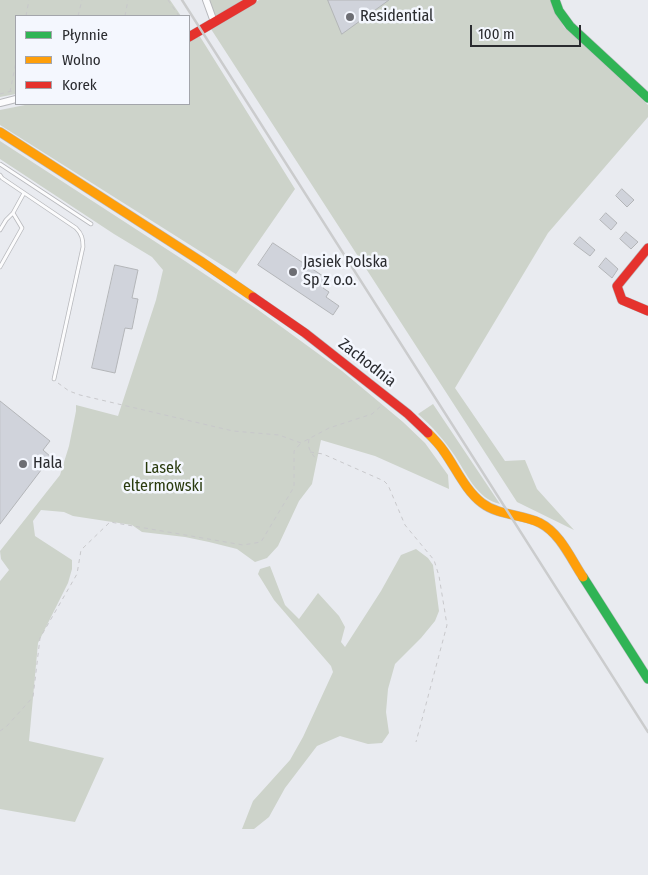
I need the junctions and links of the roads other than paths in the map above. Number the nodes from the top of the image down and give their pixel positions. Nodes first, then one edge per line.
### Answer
1 (206, 0) edge
2 (252, 0) edge
3 (556, 0) edge
4 (214, 22) junction
5 (190, 36) edge
6 (648, 98) edge
7 (15, 99) edge
8 (0, 102) edge
9 (0, 132) edge
10 (0, 164) edge
11 (0, 175) edge
12 (24, 193) junction
13 (14, 213) junction
14 (91, 224) dead end
15 (0, 230) edge
16 (648, 248) edge
17 (0, 267) edge
18 (648, 311) edge
19 (54, 379) road end
20 (648, 679) edge

1 - 4 street
2 - 4 street
3 - 6 street
4 - 5 street
7 - 8 street
9 - 20 street, Zachodnia
10 - 14 lane
11 - 12 lane
12 - 13 lane
12 - 19 lane
13 - 15 lane
13 - 17 lane
16 - 18 street

